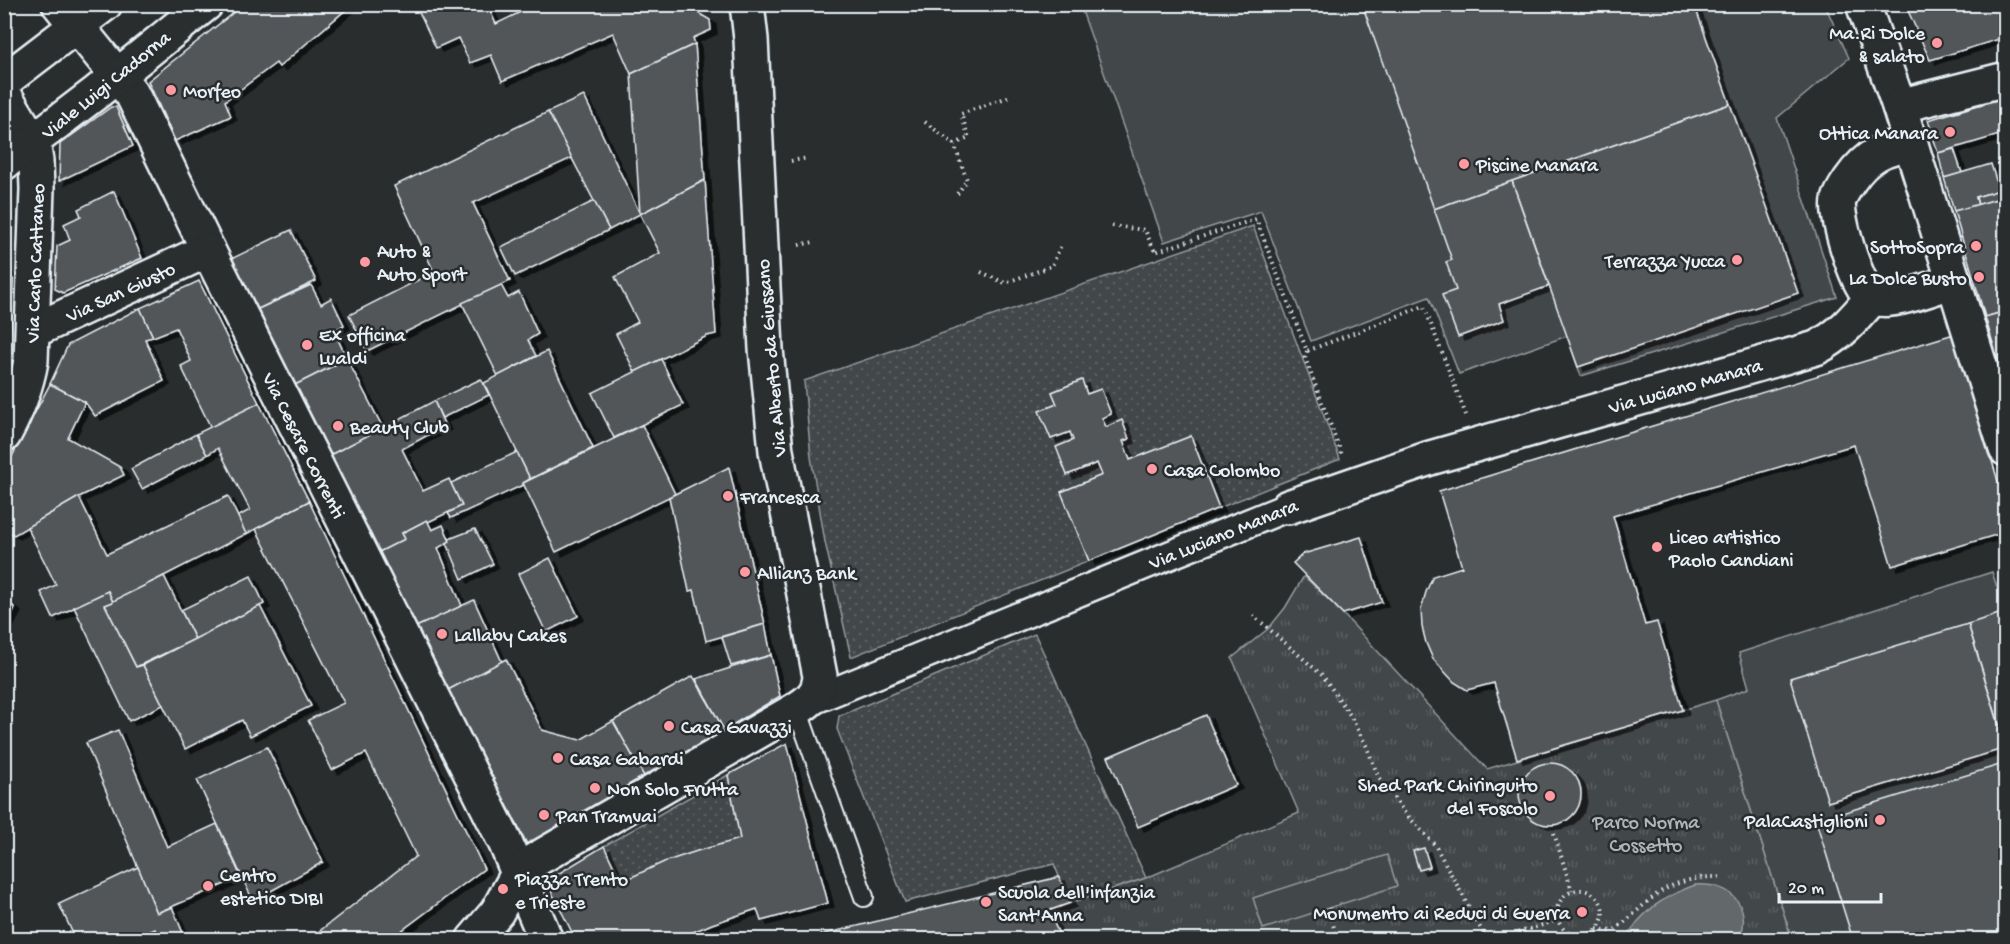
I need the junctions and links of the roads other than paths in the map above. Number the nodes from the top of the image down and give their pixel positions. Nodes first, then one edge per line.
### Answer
1 (105, 4) edge
2 (206, 4) edge
3 (747, 4) edge
4 (1863, 4) edge
5 (68, 16) edge
6 (117, 76) junction
7 (2006, 79) edge
8 (4, 81) edge
9 (4, 94) edge
10 (1899, 106) junction
11 (33, 142) junction
12 (1911, 145) junction
13 (4, 163) edge
14 (207, 250) junction
15 (1954, 281) junction
16 (1873, 297) junction
17 (33, 332) junction
18 (4, 435) edge
19 (2006, 449) edge
20 (1288, 507) joint
21 (801, 706) junction
22 (519, 872) junction
23 (864, 897) dead end
24 (473, 939) edge
25 (546, 939) edge

1 - 5 street
2 - 6 street, Viale Luigi Cadorna
3 - 21 street, Via Alberto da Giussano
4 - 10 street
5 - 6 street, Via Cesare Correnti
5 - 8 street
6 - 11 street, Viale Luigi Cadorna
6 - 14 street, Via Cesare Correnti
7 - 10 street
9 - 11 street, Via Carlo Cattaneo
10 - 12 street
11 - 13 street, Viale Luigi Cadorna
11 - 17 street, Via Carlo Cattaneo
12 - 15 street
12 - 16 street
14 - 17 street, Via San Giusto
14 - 22 street, Via Cesare Correnti
15 - 16 street
15 - 19 street
16 - 20 street, Via Luciano Manara
17 - 18 street, Via Carlo Cattaneo
20 - 21 street, Via Luciano Manara
21 - 22 street, Via Luciano Manara
21 - 23 lane
22 - 24 street
22 - 25 street

